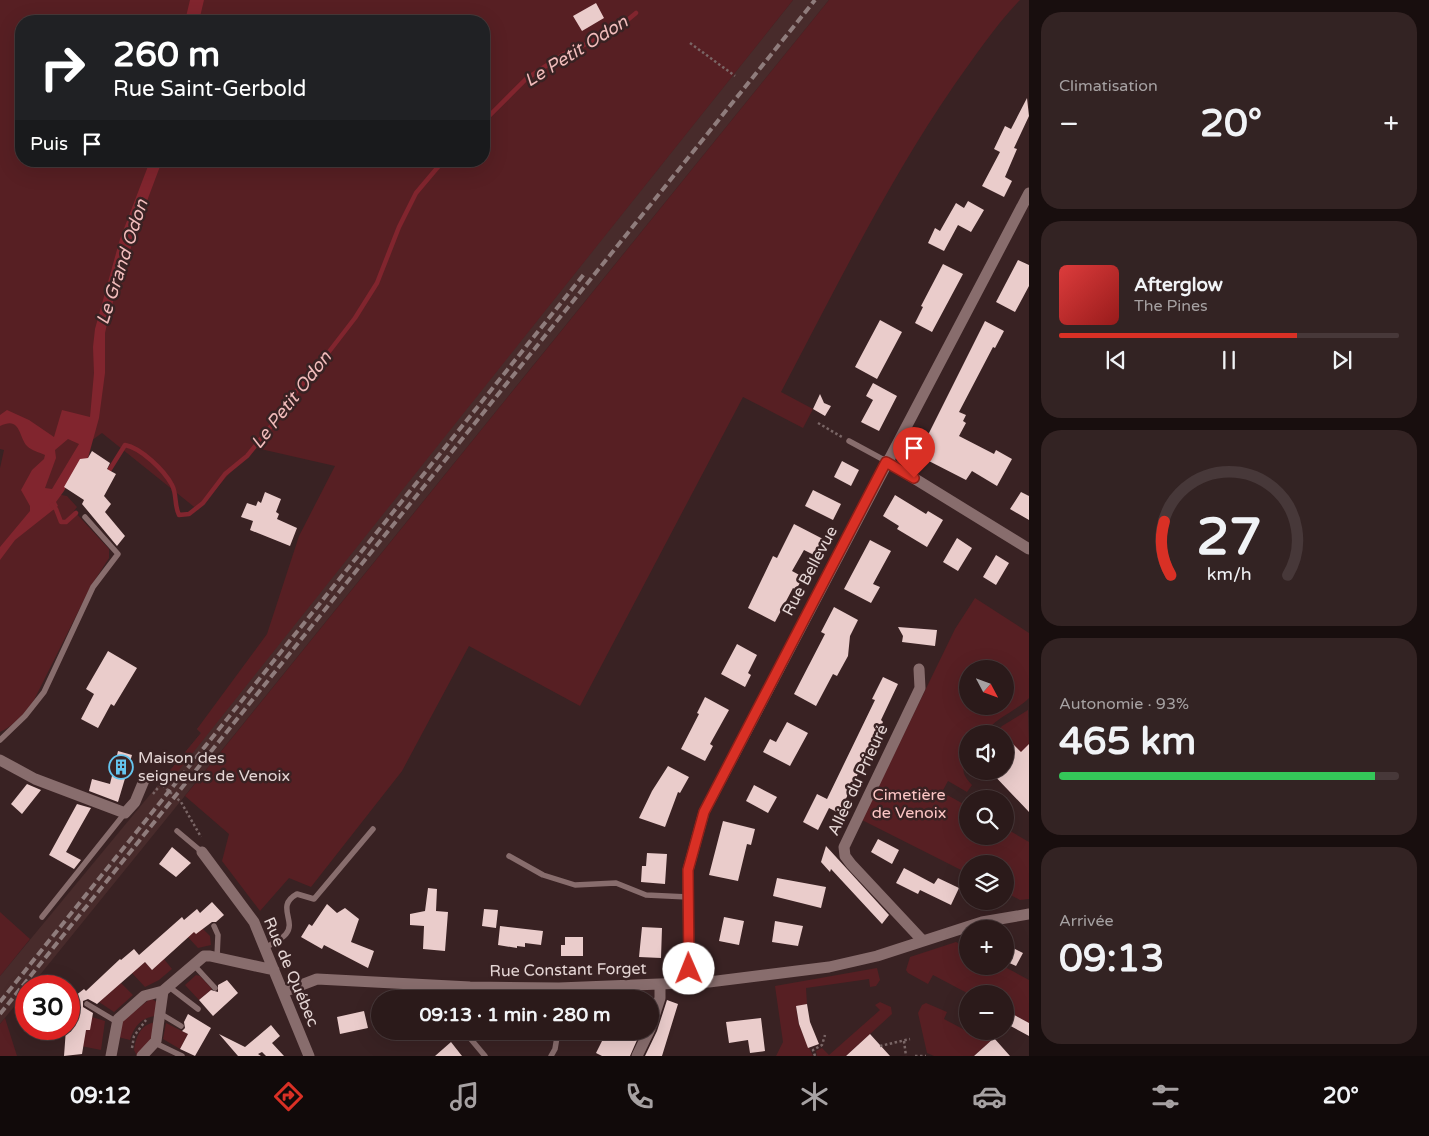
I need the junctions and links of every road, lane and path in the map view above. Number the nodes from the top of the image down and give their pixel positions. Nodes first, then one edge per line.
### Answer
1 (690, 43) dead end
2 (734, 76) dead end
3 (1029, 193) edge
4 (818, 423) dead end
5 (850, 441) joint
6 (886, 462) junction
7 (84, 517) dead end
8 (1029, 549) edge
9 (919, 669) dead end
10 (0, 740) edge
11 (0, 760) edge
12 (145, 778) dead end
13 (161, 784) dead end
14 (125, 813) junction
15 (373, 829) dead end
16 (177, 831) dead end
17 (202, 852) junction
18 (509, 856) dead end
19 (688, 898) junction
20 (1029, 914) edge
21 (42, 917) dead end
22 (214, 926) dead end
23 (922, 940) junction
24 (265, 948) junction
25 (217, 957) junction
26 (193, 964) junction
27 (274, 970) junction
28 (689, 983) junction
29 (660, 984) junction
30 (215, 988) dead end
31 (166, 989) junction
32 (509, 990) edge
33 (600, 990) edge
34 (283, 992) junction
35 (659, 1001) edge
36 (87, 1004) dead end
37 (198, 1009) dead end
38 (160, 1016) junction
39 (116, 1022) junction
40 (181, 1026) dead end
41 (824, 1035) dead end
42 (910, 1039) dead end
43 (472, 1040) edge
44 (557, 1040) edge
45 (645, 1040) edge
46 (904, 1041) junction
47 (155, 1043) junction
48 (880, 1046) dead end
49 (111, 1056) edge
50 (142, 1056) edge
51 (182, 1056) edge
52 (309, 1056) edge
53 (485, 1056) edge
54 (551, 1056) edge
55 (637, 1056) edge
56 (815, 1056) edge
57 (906, 1056) edge
58 (915, 1056) edge
59 (925, 1056) edge

1 - 2 path
3 - 6 street, Rue Bellevue
4 - 5 path
5 - 6 lane
6 - 8 street
6 - 19 street, Rue Bellevue
7 - 10 lane
9 - 23 street, Allée du Prieuré
11 - 14 street
12 - 14 street
13 - 17 path
14 - 21 lane
15 - 24 lane
16 - 17 lane
17 - 24 street, Rue de Québec
18 - 19 lane
19 - 28 street, Rue Bellevue
20 - 23 street, Rue Constant Forget
22 - 25 lane
23 - 28 street, Rue Constant Forget
24 - 27 street, Rue de Québec
25 - 26 street
25 - 27 street
26 - 30 lane
26 - 31 street
27 - 34 street, Rue de Québec
28 - 29 street, Rue Constant Forget
29 - 33 street, Rue Constant Forget
29 - 35 street
31 - 37 lane
31 - 38 street
31 - 39 street
32 - 34 street, Rue Constant Forget
34 - 52 street, Rue de Québec
36 - 39 lane
38 - 40 lane
38 - 47 street
38 - 50 path
39 - 49 street
41 - 56 path
42 - 46 path
43 - 53 lane
44 - 54 lane
45 - 55 street
46 - 48 path
46 - 57 path
47 - 50 street
47 - 51 lane
58 - 59 path

